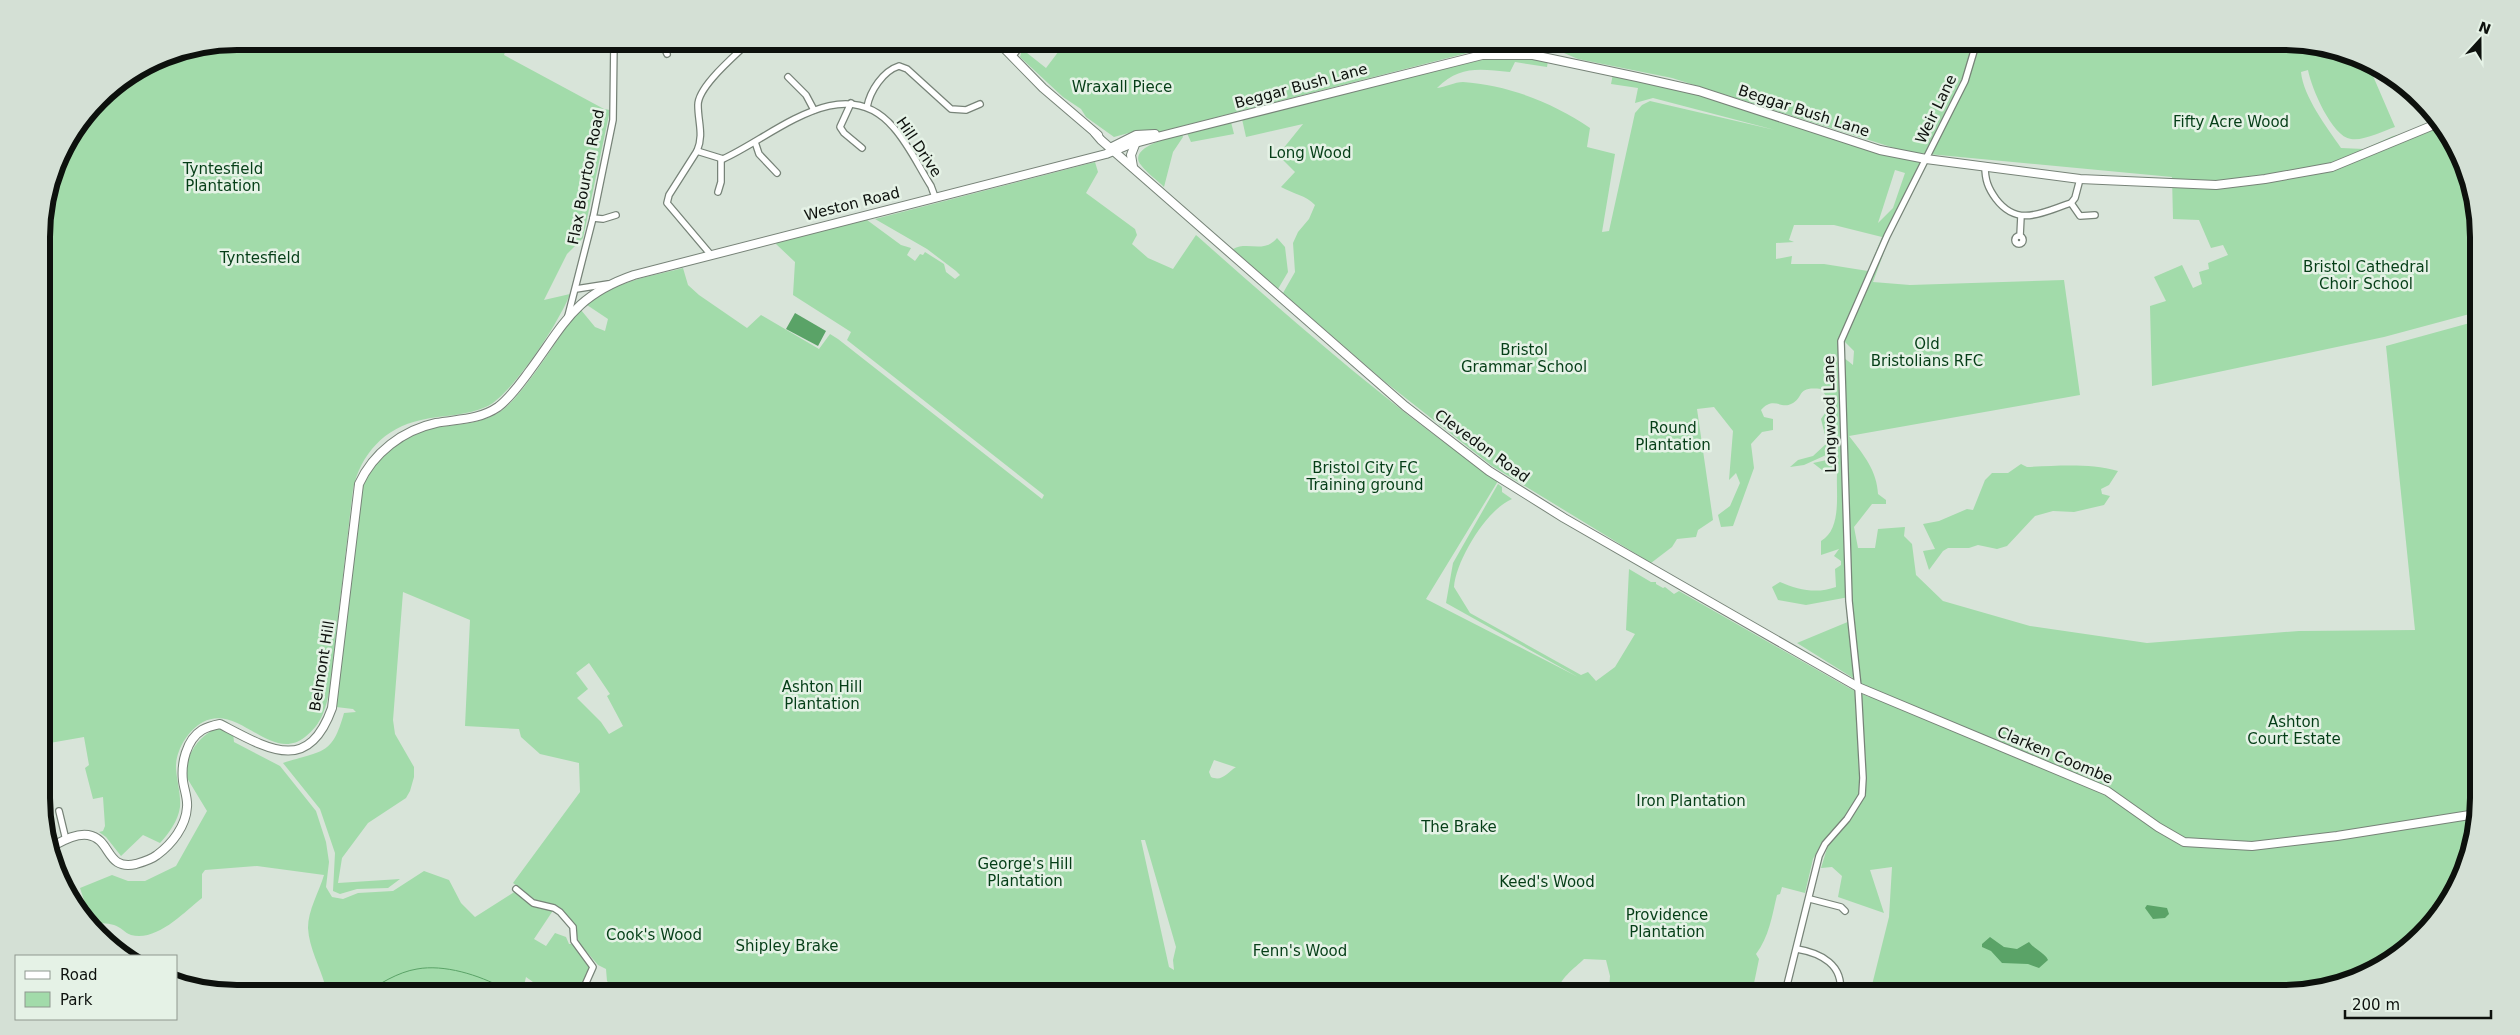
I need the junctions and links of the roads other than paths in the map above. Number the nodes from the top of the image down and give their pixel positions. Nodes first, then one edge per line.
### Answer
1 (614, 50) edge
2 (665, 50) edge
3 (742, 50) edge
4 (1005, 50) edge
5 (1017, 50) edge
6 (1974, 50) edge
7 (667, 54) dead end
8 (1012, 57) junction
9 (797, 75) dead end
10 (851, 103) junction
11 (867, 107) junction
12 (977, 107) dead end
13 (814, 110) junction
14 (2433, 125) edge
15 (1161, 136) junction
16 (755, 142) junction
17 (1136, 142) junction
18 (862, 148) dead end
19 (1113, 148) junction
20 (697, 152) junction
21 (1926, 159) junction
22 (721, 160) junction
23 (1985, 166) junction
24 (1133, 167) junction
25 (776, 169) dead end
26 (2080, 180) junction
27 (718, 192) dead end
28 (935, 197) junction
29 (2071, 203) junction
30 (2095, 215) dead end
31 (2021, 216) junction
32 (593, 218) junction
33 (612, 224) dead end
34 (2020, 236) dead end
35 (711, 255) junction
36 (610, 284) junction
37 (576, 289) junction
38 (568, 316) junction
39 (1858, 687) junction
40 (59, 811) dead end
41 (2469, 815) edge
42 (66, 840) junction
43 (56, 845) edge
44 (516, 889) dead end
45 (1810, 898) junction
46 (1845, 911) dead end
47 (1797, 949) junction
48 (585, 985) edge
49 (1787, 985) edge
50 (1841, 985) edge

1 - 32 street, Flax Bourton Road
2 - 7 street
3 - 20 street
4 - 8 main road, Clevedon Road
5 - 8 street
6 - 21 street, Weir Lane
8 - 19 main road, Clevedon Road
9 - 13 street
10 - 11 street, Hill Drive
10 - 13 street, Hill Drive
10 - 18 street
11 - 12 street
11 - 28 street, Hill Drive
13 - 16 street, Hill Drive
14 - 26 main road, Beggar Bush Lane
15 - 17 main road, Beggar Bush Lane
15 - 19 main road, Beggar Bush Lane
15 - 21 main road, Beggar Bush Lane
16 - 22 street, Hill Drive
16 - 25 street
17 - 19 main road, Beggar Bush Lane
17 - 24 main road
19 - 24 main road, Clevedon Road
19 - 28 main road, Weston Road
20 - 22 street
20 - 35 street
21 - 23 main road, Beggar Bush Lane
21 - 39 street, Longwood Lane
22 - 27 street
23 - 26 main road, Beggar Bush Lane
23 - 31 street
24 - 39 main road, Clevedon Road
26 - 29 street
28 - 35 main road, Weston Road
29 - 30 street
29 - 31 street
31 - 34 street
32 - 33 street
32 - 37 street, Flax Bourton Road
35 - 36 main road, Weston Road
36 - 37 street, Weston Road
36 - 38 main road, Weston Road
37 - 38 street, Flax Bourton Road
38 - 42 main road, Belmont Hill
39 - 41 main road, Clarken Coombe
39 - 45 street, Longwood Lane
40 - 42 street
42 - 43 main road, Belmont Hill
44 - 48 street
45 - 46 street
45 - 47 street, Longwood Lane
47 - 49 street, Longwood Lane
47 - 50 street

